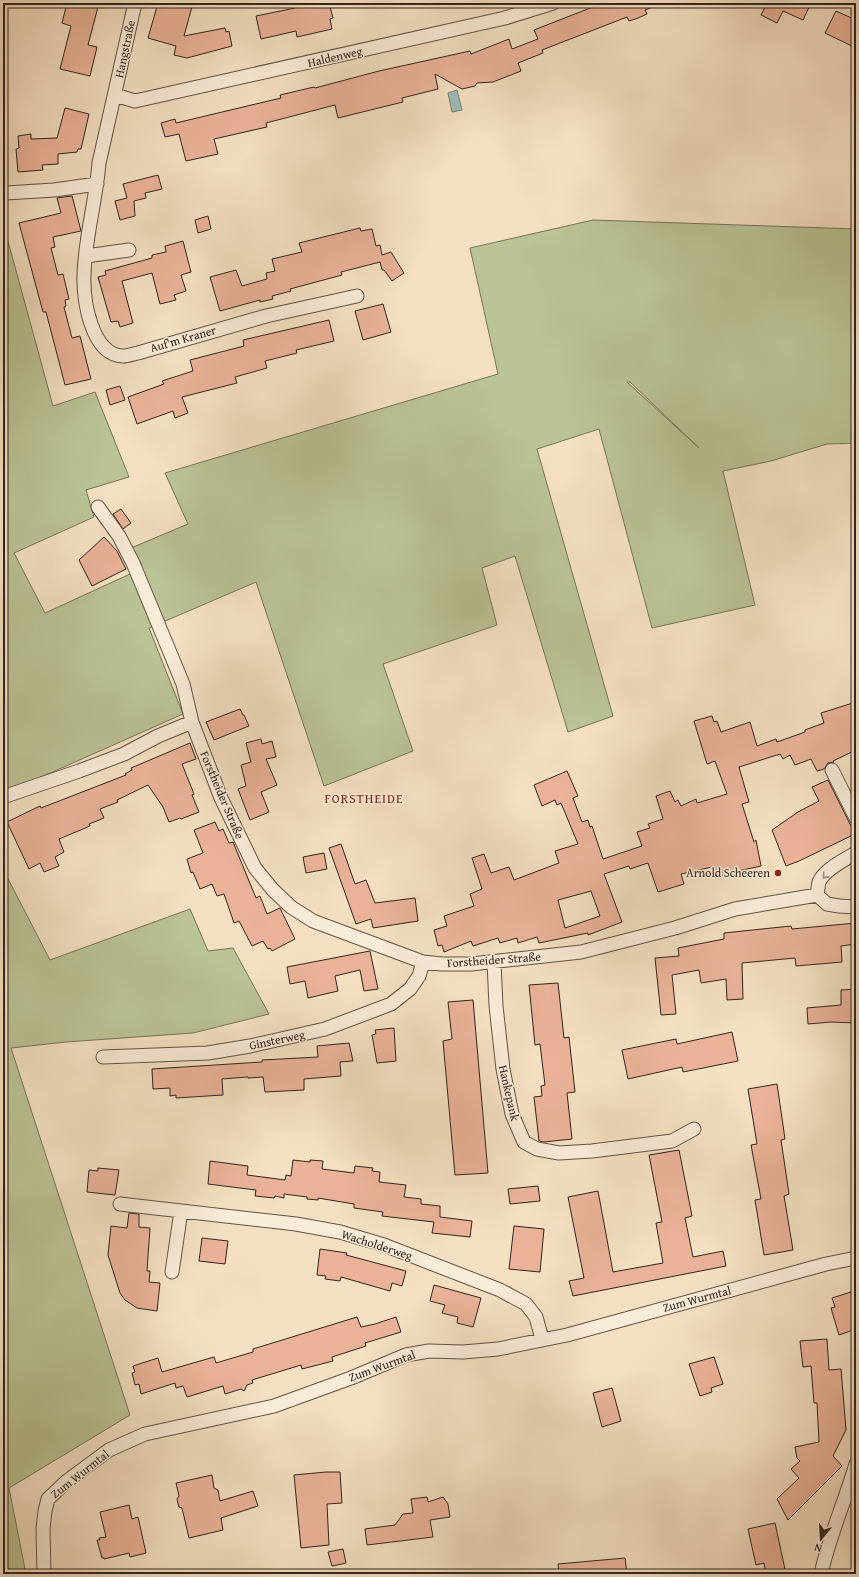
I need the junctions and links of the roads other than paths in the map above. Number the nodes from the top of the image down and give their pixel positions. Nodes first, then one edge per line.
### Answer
1 (136, 3) edge
2 (553, 3) edge
3 (115, 95) junction
4 (97, 184) junction
5 (6, 193) dead end
6 (129, 250) dead end
7 (86, 256) junction
8 (357, 296) dead end
9 (98, 507) dead end
10 (192, 722) junction
11 (832, 770) dead end
12 (3, 797) edge
13 (856, 818) edge
14 (856, 853) edge
15 (817, 894) junction
16 (856, 907) edge
17 (424, 962) junction
18 (494, 962) junction
19 (103, 1056) dead end
20 (694, 1129) dead end
21 (120, 1204) dead end
22 (180, 1211) junction
23 (856, 1258) edge
24 (172, 1272) dead end
25 (542, 1339) junction
26 (856, 1464) edge
27 (44, 1574) edge
28 (821, 1574) edge

1 - 3 street, Hangstraße
2 - 3 street, Haldenweg
3 - 4 street, Auf'm Kraner
4 - 5 street
4 - 7 street, Auf'm Kraner
6 - 7 street
7 - 8 street, Auf'm Kraner
9 - 10 street, Forstheider Straße
10 - 12 street
10 - 17 street, Forstheider Straße
11 - 13 street
14 -> 15 street
15 - 16 street
15 - 18 street, Forstheider Straße
17 - 18 street, Forstheider Straße
17 - 19 street, Ginsterweg
18 - 20 street, Hankepank
21 - 22 street, Wacholderweg
22 - 24 street
22 - 25 street, Wacholderweg
23 - 25 street, Zum Wurmtal
25 - 27 street, Zum Wurmtal
26 - 28 street

